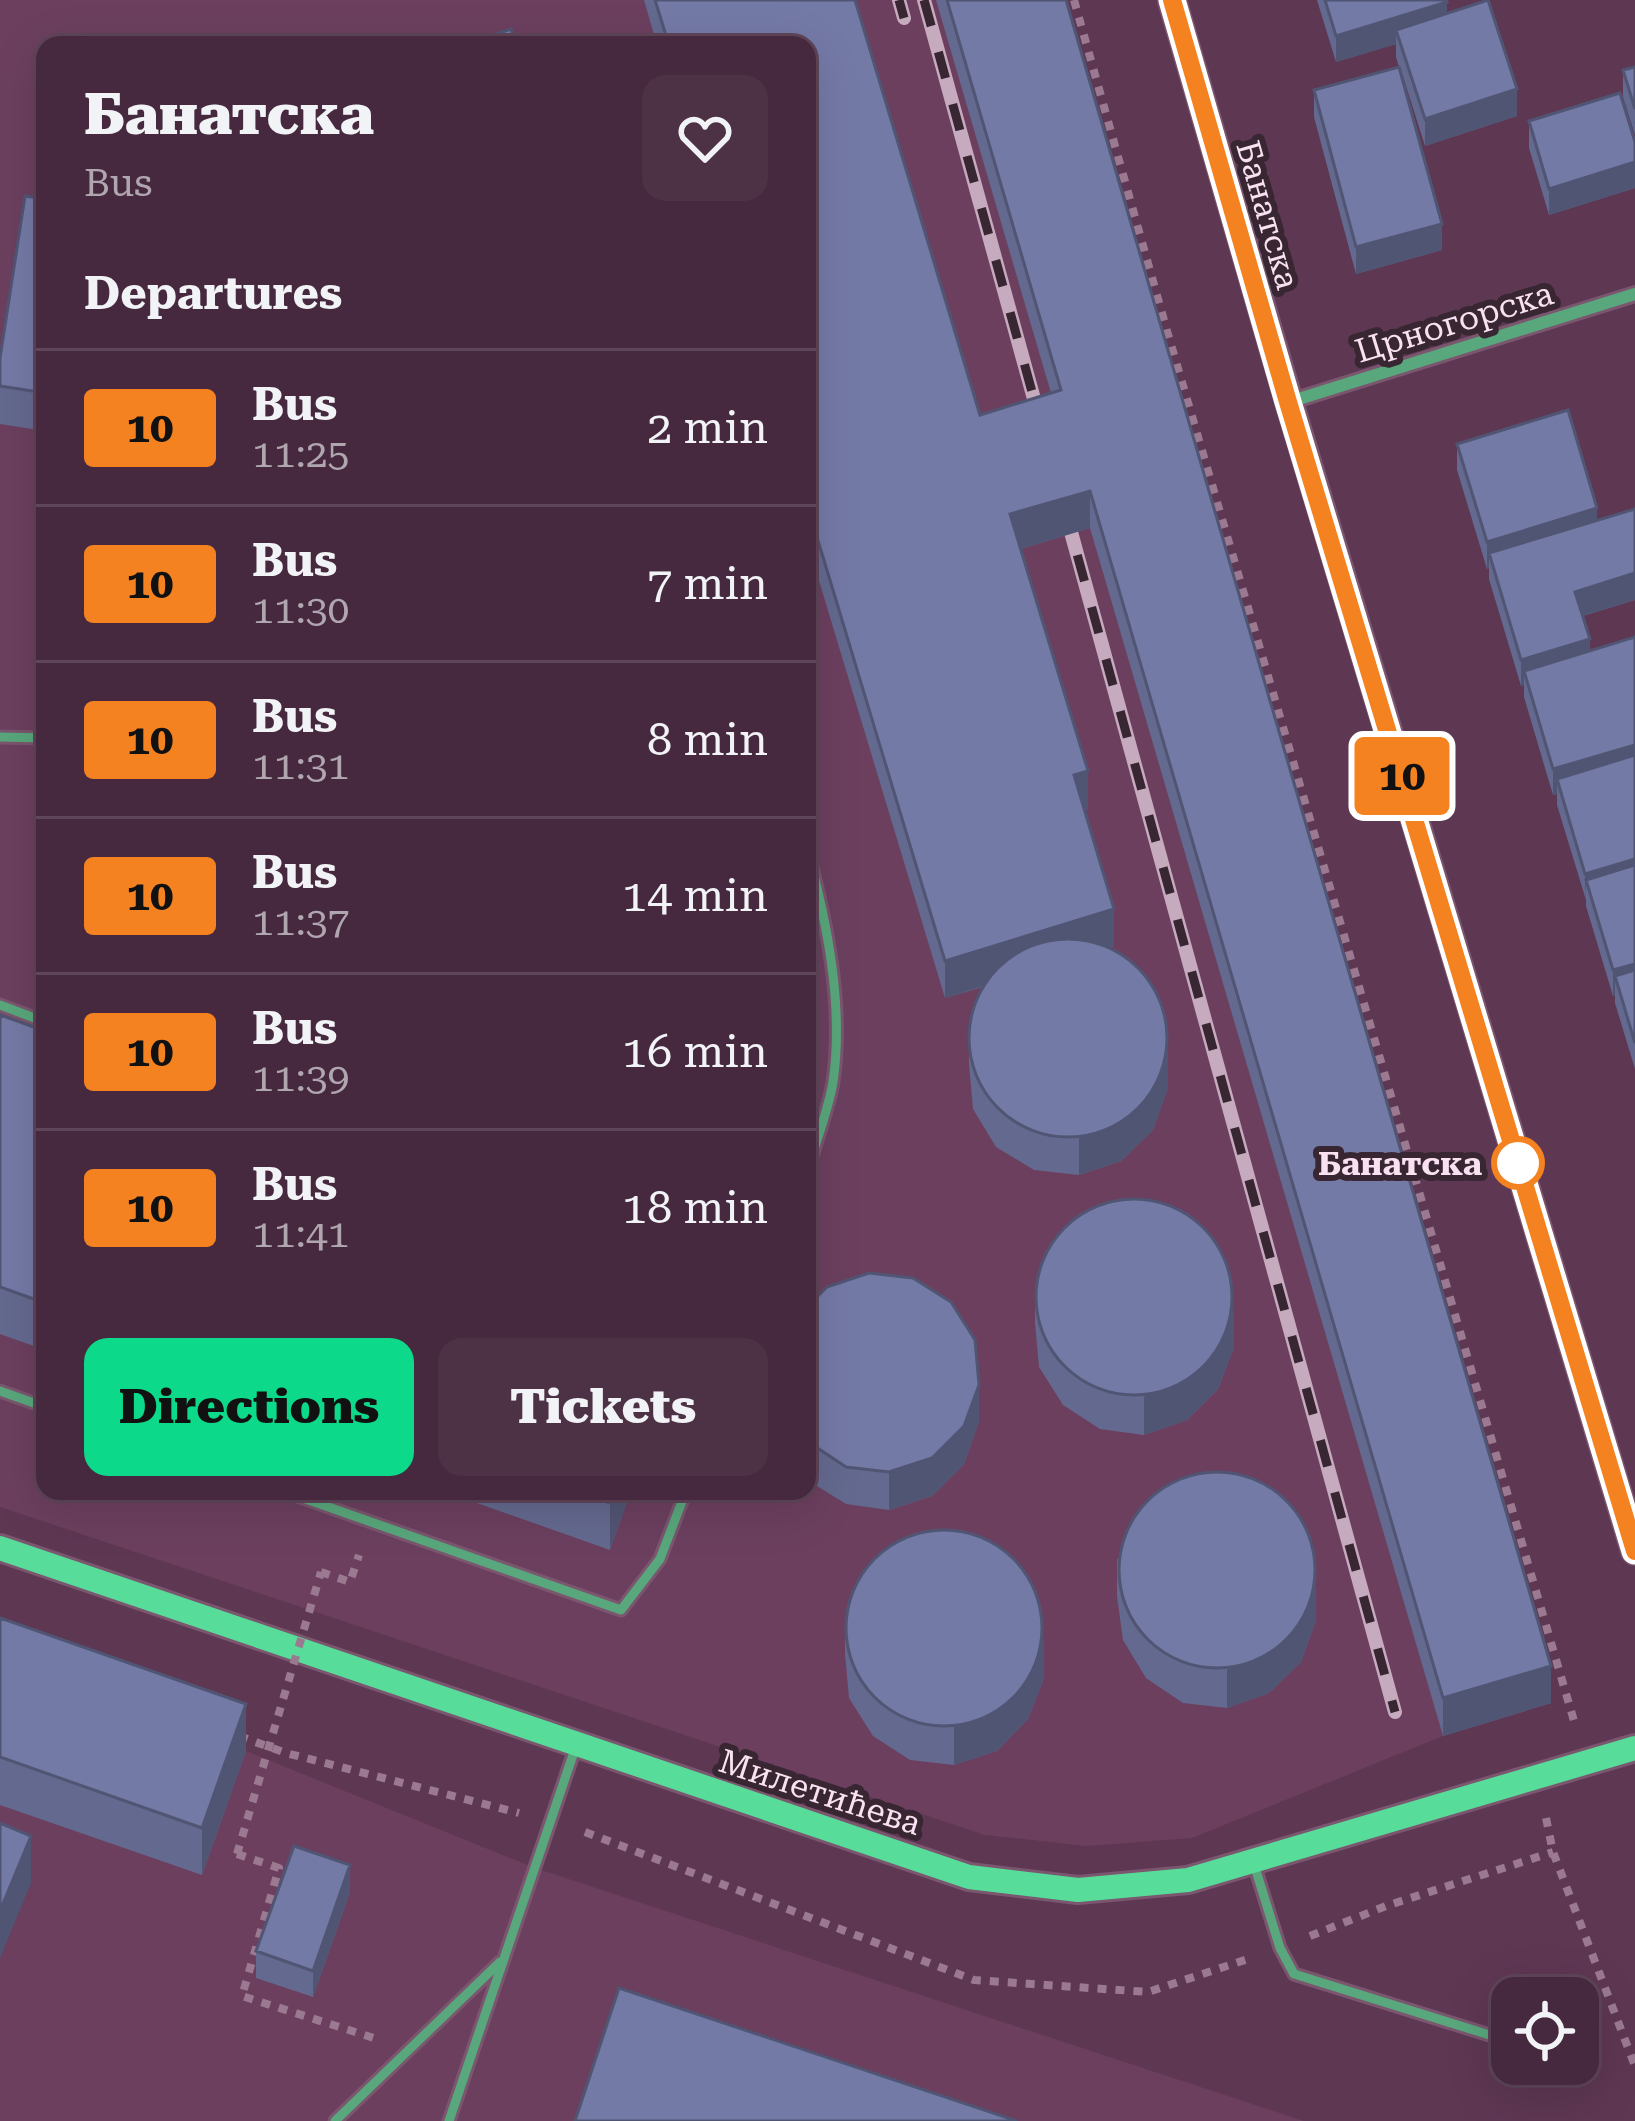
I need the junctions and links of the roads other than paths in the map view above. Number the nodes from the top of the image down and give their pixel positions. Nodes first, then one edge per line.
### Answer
1 (1172, 0) edge
2 (1635, 294) edge
3 (1288, 402) junction
4 (0, 737) edge
5 (36, 739) edge
6 (816, 881) edge
7 (0, 1006) edge
8 (36, 1019) edge
9 (816, 1142) edge
10 (0, 1391) edge
11 (36, 1404) edge
12 (309, 1500) edge
13 (683, 1500) edge
14 (0, 1548) edge
15 (1635, 1551) edge
16 (576, 1746) junction
17 (1635, 1748) edge
18 (1253, 1861) junction
19 (504, 1959) junction
20 (1491, 2035) edge
21 (335, 2121) edge
22 (449, 2121) edge

1 - 3 main road, Банатска
2 - 3 street, Црногорска
3 - 15 main road, Банатска
4 - 5 lane
6 - 9 lane
7 - 8 lane
10 - 11 lane
12 - 13 lane
14 - 16 main road, Милетићева
16 - 18 main road, Милетићева
16 - 19 lane
17 - 18 main road, Милетићева
18 - 20 lane
19 - 21 lane
19 - 22 lane

